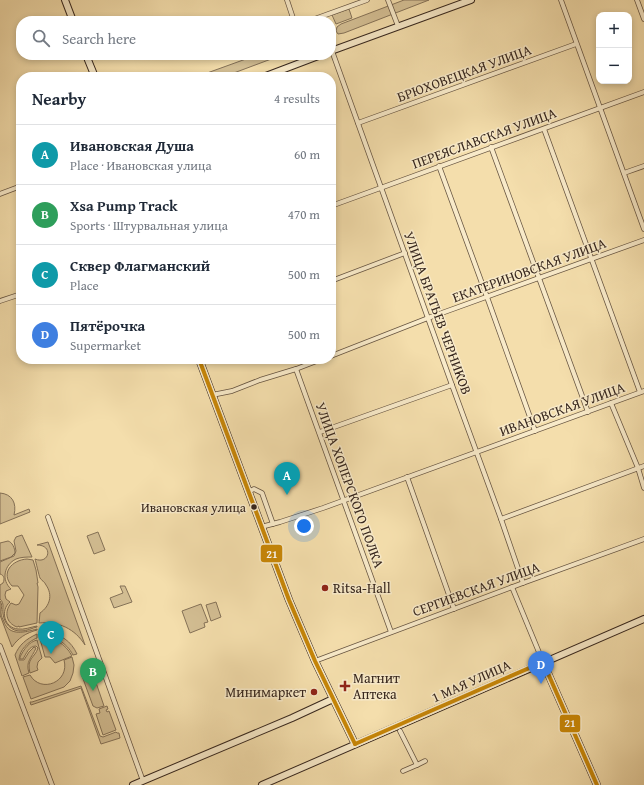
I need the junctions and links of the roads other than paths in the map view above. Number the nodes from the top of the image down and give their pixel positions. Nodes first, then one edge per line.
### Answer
1 (65, 0) edge
2 (286, 0) edge
3 (367, 0) edge
4 (388, 0) edge
5 (471, 0) edge
6 (561, 0) edge
7 (637, 0) edge
8 (71, 16) edge
9 (292, 16) edge
10 (323, 16) edge
11 (644, 20) edge
12 (398, 26) junction
13 (576, 44) junction
14 (336, 49) edge
15 (88, 60) edge
16 (308, 60) edge
17 (335, 60) edge
18 (93, 72) edge
19 (276, 72) edge
20 (644, 92) edge
21 (600, 108) junction
22 (358, 123) junction
23 (544, 128) junction
24 (491, 147) junction
25 (439, 166) junction
26 (644, 166) edge
27 (624, 173) junction
28 (381, 187) junction
29 (16, 188) edge
30 (0, 194) edge
31 (336, 204) edge
32 (644, 229) edge
33 (644, 240) edge
34 (405, 253) junction
35 (592, 259) junction
36 (538, 278) junction
37 (336, 279) edge
38 (16, 296) edge
39 (487, 297) junction
40 (0, 301) edge
41 (428, 318) junction
42 (336, 354) edge
43 (201, 364) edge
44 (309, 364) edge
45 (296, 369) junction
46 (452, 385) junction
47 (642, 392) edge
48 (212, 395) junction
49 (611, 403) junction
50 (588, 412) junction
51 (535, 431) junction
52 (320, 432) junction
53 (476, 452) junction
54 (644, 466) edge
55 (638, 468) junction
56 (407, 477) junction
57 (644, 488) edge
58 (248, 492) junction
59 (344, 500) junction
60 (48, 517) dead end
61 (502, 519) junction
62 (273, 524) junction
63 (261, 527) junction
64 (644, 539) edge
65 (523, 582) junction
66 (512, 587) junction
67 (454, 609) junction
68 (644, 619) edge
69 (391, 632) junction
70 (0, 646) edge
71 (315, 661) junction
72 (542, 663) junction
73 (333, 699) junction
74 (400, 731) dead end
75 (355, 744) junction
76 (425, 761) dead end
77 (417, 765) junction
78 (403, 771) dead end
79 (143, 781) junction
80 (52, 785) edge
81 (133, 785) edge
82 (262, 785) edge
83 (597, 785) edge

1 - 8 main road
2 - 9 street
3 - 10 street
4 - 12 street
5 - 12 main road
6 - 13 street
7 - 11 street
12 - 14 main road
13 - 21 street
13 - 22 street, БРЮХОВЕЦКАЯ УЛИЦА
15 - 18 main road
16 - 19 main road
17 - 22 street, УЛИЦА БРАТЬЕВ ЧЕРНИКОВ
20 - 21 street, ПЕРЕЯСЛАВСКАЯ УЛИЦА
21 - 23 street, ПЕРЕЯСЛАВСКАЯ УЛИЦА
21 - 27 street
22 - 28 street, УЛИЦА БРАТЬЕВ ЧЕРНИКОВ
23 - 24 street, ПЕРЕЯСЛАВСКАЯ УЛИЦА
23 - 35 street
24 - 25 street, ПЕРЕЯСЛАВСКАЯ УЛИЦА
24 - 36 street
25 - 28 street, ПЕРЕЯСЛАВСКАЯ УЛИЦА
25 - 39 street
26 - 27 street
27 - 32 street
28 - 31 street, ПЕРЕЯСЛАВСКАЯ УЛИЦА
28 - 34 street, УЛИЦА БРАТЬЕВ ЧЕРНИКОВ
29 - 30 street
33 - 35 street, ЕКАТЕРИНОВСКАЯ УЛИЦА
34 - 37 street
34 - 41 street, УЛИЦА БРАТЬЕВ ЧЕРНИКОВ
35 - 36 street, ЕКАТЕРИНОВСКАЯ УЛИЦА
35 - 47 street
36 - 39 street, ЕКАТЕРИНОВСКАЯ УЛИЦА
36 - 50 street
38 - 40 street
39 - 41 street, ЕКАТЕРИНОВСКАЯ УЛИЦА
39 - 51 street
41 - 42 street, ЕКАТЕРИНОВСКАЯ УЛИЦА
41 - 46 street, УЛИЦА БРАТЬЕВ ЧЕРНИКОВ
43 - 48 main road
44 - 45 street
45 - 48 street
45 - 52 street, УЛИЦА ХОПЕРСКОГО ПОЛКА
46 - 52 street
46 - 53 street, УЛИЦА БРАТЬЕВ ЧЕРНИКОВ
47 - 49 street, ИВАНОВСКАЯ УЛИЦА
48 - 58 main road
49 - 50 street, ИВАНОВСКАЯ УЛИЦА
49 - 55 street
50 - 51 street, ИВАНОВСКАЯ УЛИЦА
51 - 53 street, ИВАНОВСКАЯ УЛИЦА
52 - 59 street, УЛИЦА ХОПЕРСКОГО ПОЛКА
53 - 56 street, ИВАНОВСКАЯ УЛИЦА
53 - 61 street, УЛИЦА БРАТЬЕВ ЧЕРНИКОВ
54 - 55 street
55 - 57 street
55 - 61 street
56 - 59 street, ИВАНОВСКАЯ УЛИЦА
56 - 67 street
58 - 62 street
58 - 63 main road
59 - 62 street, ИВАНОВСКАЯ УЛИЦА
59 - 69 street, УЛИЦА ХОПЕРСКОГО ПОЛКА
60 - 79 street
61 - 65 street, УЛИЦА БРАТЬЕВ ЧЕРНИКОВ
62 - 63 street, ИВАНОВСКАЯ УЛИЦА
63 - 71 main road
64 - 65 street, СЕРГИЕВСКАЯ УЛИЦА
65 - 66 street, СЕРГИЕВСКАЯ УЛИЦА
66 - 67 street, СЕРГИЕВСКАЯ УЛИЦА
66 - 72 street
67 - 69 street, СЕРГИЕВСКАЯ УЛИЦА
68 - 72 main road, 1 МАЯ УЛИЦА
69 - 71 street, СЕРГИЕВСКАЯ УЛИЦА
70 - 80 street
71 - 73 main road
72 - 75 main road, 1 МАЯ УЛИЦА
72 - 83 main road
73 - 75 main road
73 - 79 main road
74 - 77 street
75 - 82 main road, 1 МАЯ УЛИЦА
76 - 77 street
77 - 78 street
79 - 81 main road

